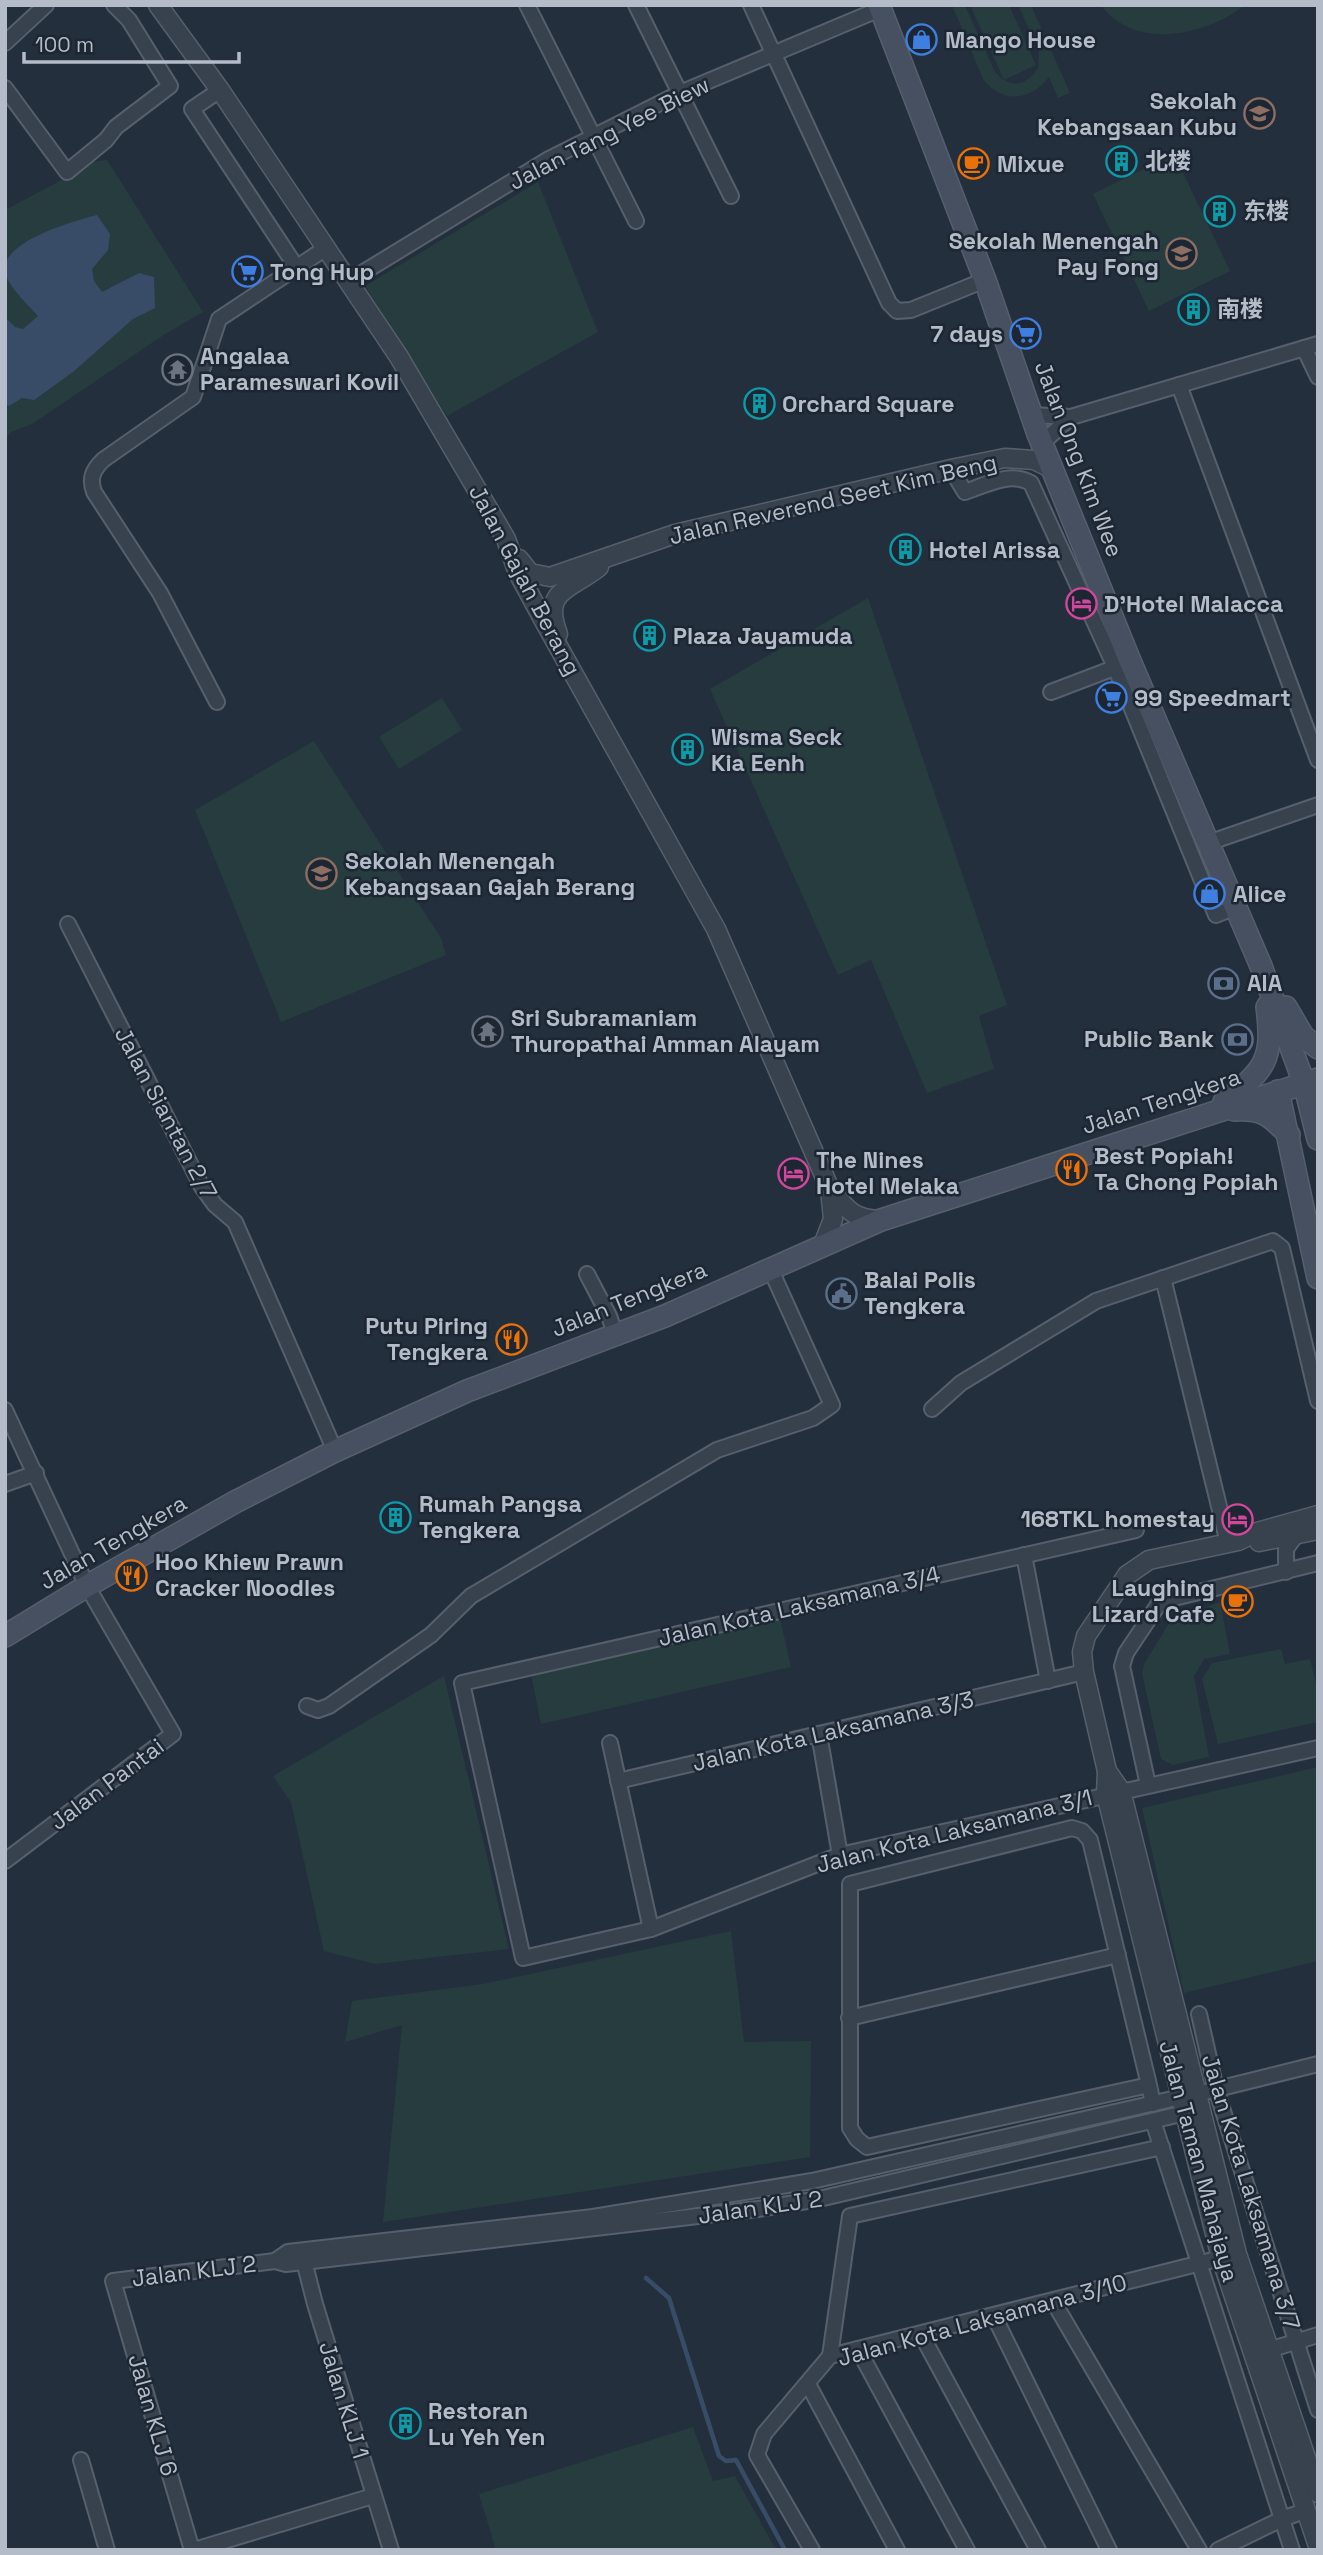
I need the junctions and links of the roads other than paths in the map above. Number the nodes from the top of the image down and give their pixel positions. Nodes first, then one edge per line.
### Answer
1 (46, 5) edge
2 (114, 5) edge
3 (158, 5) edge
4 (527, 5) edge
5 (636, 5) edge
6 (751, 5) edge
7 (880, 7) edge
8 (5, 43) edge
9 (774, 54) junction
10 (5, 88) edge
11 (220, 90) junction
12 (680, 93) junction
13 (594, 136) junction
14 (731, 196) dead end
15 (636, 221) dead end
16 (326, 248) junction
17 (297, 268) junction
18 (985, 280) junction
19 (349, 281) junction
20 (1311, 346) edge
21 (1318, 377) edge
22 (1179, 385) junction
23 (1031, 415) junction
24 (1070, 417) junction
25 (1042, 443) junction
26 (951, 469) junction
27 (1053, 470) junction
28 (506, 539) junction
29 (613, 556) junction
30 (1123, 664) junction
31 (571, 666) junction
32 (1051, 692) dead end
33 (217, 702) dead end
34 (1318, 760) edge
35 (1318, 805) edge
36 (1208, 842) junction
37 (1236, 907) junction
38 (68, 924) dead end
39 (1261, 966) junction
40 (1318, 1048) edge
41 (1311, 1081) edge
42 (1278, 1091) junction
43 (1211, 1112) junction
44 (1317, 1130) edge
45 (1289, 1135) junction
46 (830, 1189) junction
47 (881, 1220) junction
48 (823, 1245) junction
49 (770, 1268) junction
50 (587, 1274) dead end
51 (1163, 1278) junction
52 (1318, 1278) edge
53 (615, 1336) junction
54 (1318, 1401) edge
55 (932, 1409) dead end
56 (5, 1410) edge
57 (335, 1451) junction
58 (36, 1473) junction
59 (5, 1484) edge
60 (1318, 1515) edge
61 (1136, 1530) dead end
62 (1318, 1530) edge
63 (1297, 1534) junction
64 (1233, 1542) junction
65 (1024, 1555) junction
66 (1318, 1563) edge
67 (1286, 1572) junction
68 (87, 1586) junction
69 (5, 1636) edge
70 (1084, 1672) junction
71 (1048, 1681) junction
72 (307, 1706) dead end
73 (819, 1734) junction
74 (610, 1742) dead end
75 (1318, 1748) edge
76 (618, 1780) junction
77 (1148, 1785) junction
78 (1113, 1792) junction
79 (840, 1855) junction
80 (5, 1861) edge
81 (651, 1929) junction
82 (1118, 1955) junction
83 (523, 1958) joint
84 (1199, 2014) dead end
85 (849, 2018) junction
86 (1318, 2064) edge
87 (1149, 2085) junction
88 (1216, 2089) junction
89 (1188, 2101) junction
90 (1153, 2104) junction
91 (1153, 2121) junction
92 (1161, 2147) junction
93 (593, 2223) junction
94 (303, 2256) junction
95 (1229, 2256) junction
96 (1199, 2264) junction
97 (113, 2281) joint
98 (1052, 2301) junction
99 (994, 2315) junction
100 (921, 2334) junction
101 (1318, 2335) edge
102 (1296, 2342) junction
103 (858, 2349) junction
104 (1262, 2352) junction
105 (830, 2356) junction
106 (808, 2384) junction
107 (1318, 2410) edge
108 (80, 2460) dead end
109 (1318, 2493) edge
110 (373, 2496) junction
111 (1307, 2510) junction
112 (1282, 2519) junction
113 (1318, 2546) edge
114 (107, 2550) edge
115 (193, 2550) edge
116 (391, 2550) edge
117 (812, 2550) edge
118 (897, 2550) edge
119 (967, 2550) edge
120 (1038, 2550) edge
121 (1109, 2550) edge
122 (1199, 2550) edge
123 (1218, 2550) edge
124 (1292, 2550) edge

1 - 8 street
2 - 10 street
3 - 11 street, Jalan Gajah Berang
4 - 13 street
5 - 12 street
6 - 9 street
7 - 9 street, Jalan Tang Yee Biew
7 - 18 main road, Jalan Ong Kim Wee
9 - 12 street, Jalan Tang Yee Biew
9 - 18 street
11 - 16 street, Jalan Gajah Berang
11 - 17 street
12 - 13 street, Jalan Tang Yee Biew
12 - 14 street
13 - 15 street
13 - 19 street, Jalan Tang Yee Biew
16 - 17 street
16 - 19 street, Jalan Gajah Berang
17 - 33 street
18 - 23 main road, Jalan Ong Kim Wee
19 - 28 street, Jalan Gajah Berang
20 - 21 street
20 - 22 street
22 - 24 street
22 - 34 street
23 - 24 street
23 - 25 main road, Jalan Ong Kim Wee
24 - 25 street
25 - 27 main road, Jalan Ong Kim Wee
26 - 27 street, Jalan Reverend Seet Kim Beng
26 - 29 street, Jalan Reverend Seet Kim Beng
26 - 30 street
27 - 30 main road, Jalan Ong Kim Wee
28 - 29 street, Jalan Reverend Seet Kim Beng
28 - 31 street, Jalan Gajah Berang
29 - 31 street, Jalan Reverend Seet Kim Beng
30 - 32 street
30 - 36 main road, Jalan Ong Kim Wee
30 - 37 street
31 - 46 street, Jalan Gajah Berang
35 - 36 street
36 - 37 main road, Jalan Ong Kim Wee
37 - 39 main road, Jalan Ong Kim Wee
38 - 57 street, Jalan Siantan 2/7
39 - 40 main road
39 - 41 main road, Jalan Ong Kim Wee
39 - 43 main road
41 - 42 main road, Jalan Tengkera
41 - 44 main road, Jalan Ong Kim Wee
42 - 43 main road, Jalan Tengkera
42 - 45 main road
43 - 45 main road
43 - 47 main road, Jalan Tengkera
45 - 52 main road
46 - 47 street, Jalan Gajah Berang
46 - 48 street, Jalan Gajah Berang
47 - 48 main road, Jalan Tengkera
48 - 49 main road, Jalan Tengkera
49 - 53 main road, Jalan Tengkera
49 - 72 street
50 - 53 street
51 - 54 street
51 - 55 street
51 - 64 street
53 - 57 main road, Jalan Tengkera
56 - 58 street
57 - 68 main road, Jalan Tengkera
58 - 59 street
58 - 68 street
60 - 64 street, Jalan Taman Mahajaya
61 - 65 street, Jalan Kota Laksamana 3/4
62 - 63 street, Jalan Taman Mahajaya
63 - 64 street, Jalan Taman Mahajaya
63 - 67 street
64 - 70 street, Jalan Taman Mahajaya
65 - 71 street
65 - 83 street, Jalan Kota Laksamana 3/4
66 - 67 street
67 - 77 street
68 - 69 main road, Jalan Tengkera
68 - 80 street, Jalan Pantai
70 - 71 street, Jalan Kota Laksamana 3/3
70 - 78 street, Jalan Taman Mahajaya
71 - 73 street, Jalan Kota Laksamana 3/3
73 - 76 street, Jalan Kota Laksamana 3/3
73 - 79 street
74 - 76 street
75 - 77 street, Jalan Kota Laksamana 3/1
76 - 81 street
77 - 78 street, Jalan Kota Laksamana 3/1
78 - 79 street, Jalan Kota Laksamana 3/1
78 - 89 street, Jalan Taman Mahajaya
78 - 89 street, Jalan Taman Mahajaya
79 - 81 street, Jalan Kota Laksamana 3/1
81 - 83 street, Jalan Kota Laksamana 3/1
82 - 85 street
82 - 85 street
82 - 87 street
84 - 88 street, Jalan Kota Laksamana 3/7
85 - 87 street
86 - 88 street
87 - 90 street
88 - 89 street
88 - 102 street, Jalan Kota Laksamana 3/7
89 - 90 street, Jalan KLJ 2
89 - 91 street, Jalan KLJ 2
89 - 95 street, Jalan Taman Mahajaya
89 - 95 street, Jalan Taman Mahajaya
90 - 93 street, Jalan KLJ 2
91 - 92 street
91 - 93 street, Jalan KLJ 2
92 - 96 street
92 - 105 street
93 - 94 street, Jalan KLJ 2
94 - 97 street, Jalan KLJ 2
94 - 110 street, Jalan KLJ 1
95 - 96 street, Jalan Kota Laksamana 3/10
95 - 104 street, Jalan Taman Mahajaya
96 - 98 street, Jalan Kota Laksamana 3/10
96 - 112 street
97 - 115 street, Jalan KLJ 6
98 - 99 street, Jalan Kota Laksamana 3/10
98 - 122 street
99 - 100 street, Jalan Kota Laksamana 3/10
99 - 121 street
100 - 103 street, Jalan Kota Laksamana 3/10
100 - 120 street
101 - 102 street
102 - 104 street
102 - 107 street, Jalan Kota Laksamana 3/7
103 - 105 street, Jalan Kota Laksamana 3/10
103 - 119 street
104 - 109 street, Jalan Taman Mahajaya
104 - 111 street, Jalan Taman Mahajaya
105 - 106 street, Jalan Kota Laksamana 3/10
106 - 117 street, Jalan Kota Laksamana 3/10
106 - 118 street
108 - 114 street
110 - 115 street
110 - 116 street, Jalan KLJ 1
111 - 112 street
111 - 113 street, Jalan Taman Mahajaya
112 - 123 street
112 - 124 street

